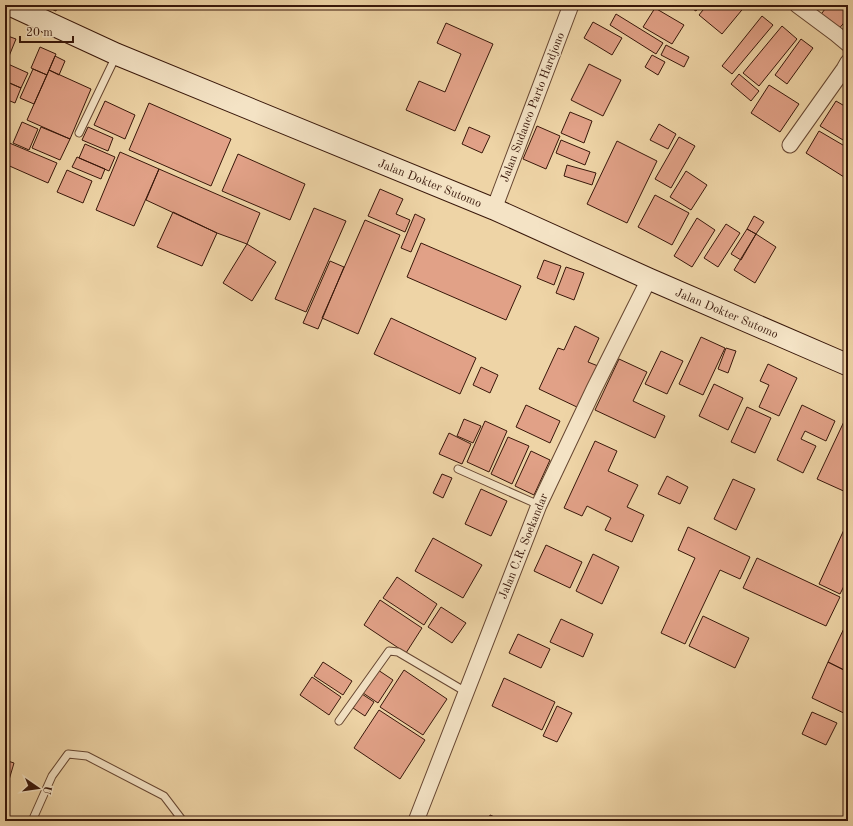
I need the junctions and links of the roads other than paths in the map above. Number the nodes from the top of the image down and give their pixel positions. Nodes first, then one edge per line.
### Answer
1 (10, 5) edge
2 (571, 5) edge
3 (796, 5) edge
4 (848, 44) edge
5 (116, 54) junction
6 (848, 62) edge
7 (80, 133) dead end
8 (790, 146) dead end
9 (494, 209) junction
10 (649, 280) junction
11 (848, 365) edge
12 (458, 469) dead end
13 (539, 505) junction
14 (466, 692) junction
15 (339, 721) dead end
16 (32, 821) edge
17 (184, 821) edge
18 (416, 821) edge

1 - 5 main road, Jalan Dokter Sutomo
2 - 9 street, Jalan Sudanco Parto Hardjono
3 - 4 street
5 - 7 lane
5 - 9 main road, Jalan Dokter Sutomo
6 - 8 street
9 - 10 main road, Jalan Dokter Sutomo
10 - 11 main road, Jalan Dokter Sutomo
10 - 13 street, Jalan C.R. Soekandar
12 - 13 lane
13 - 14 street, Jalan C.R. Soekandar
14 - 15 lane
14 - 18 street, Jalan C.R. Soekandar
16 - 17 lane

